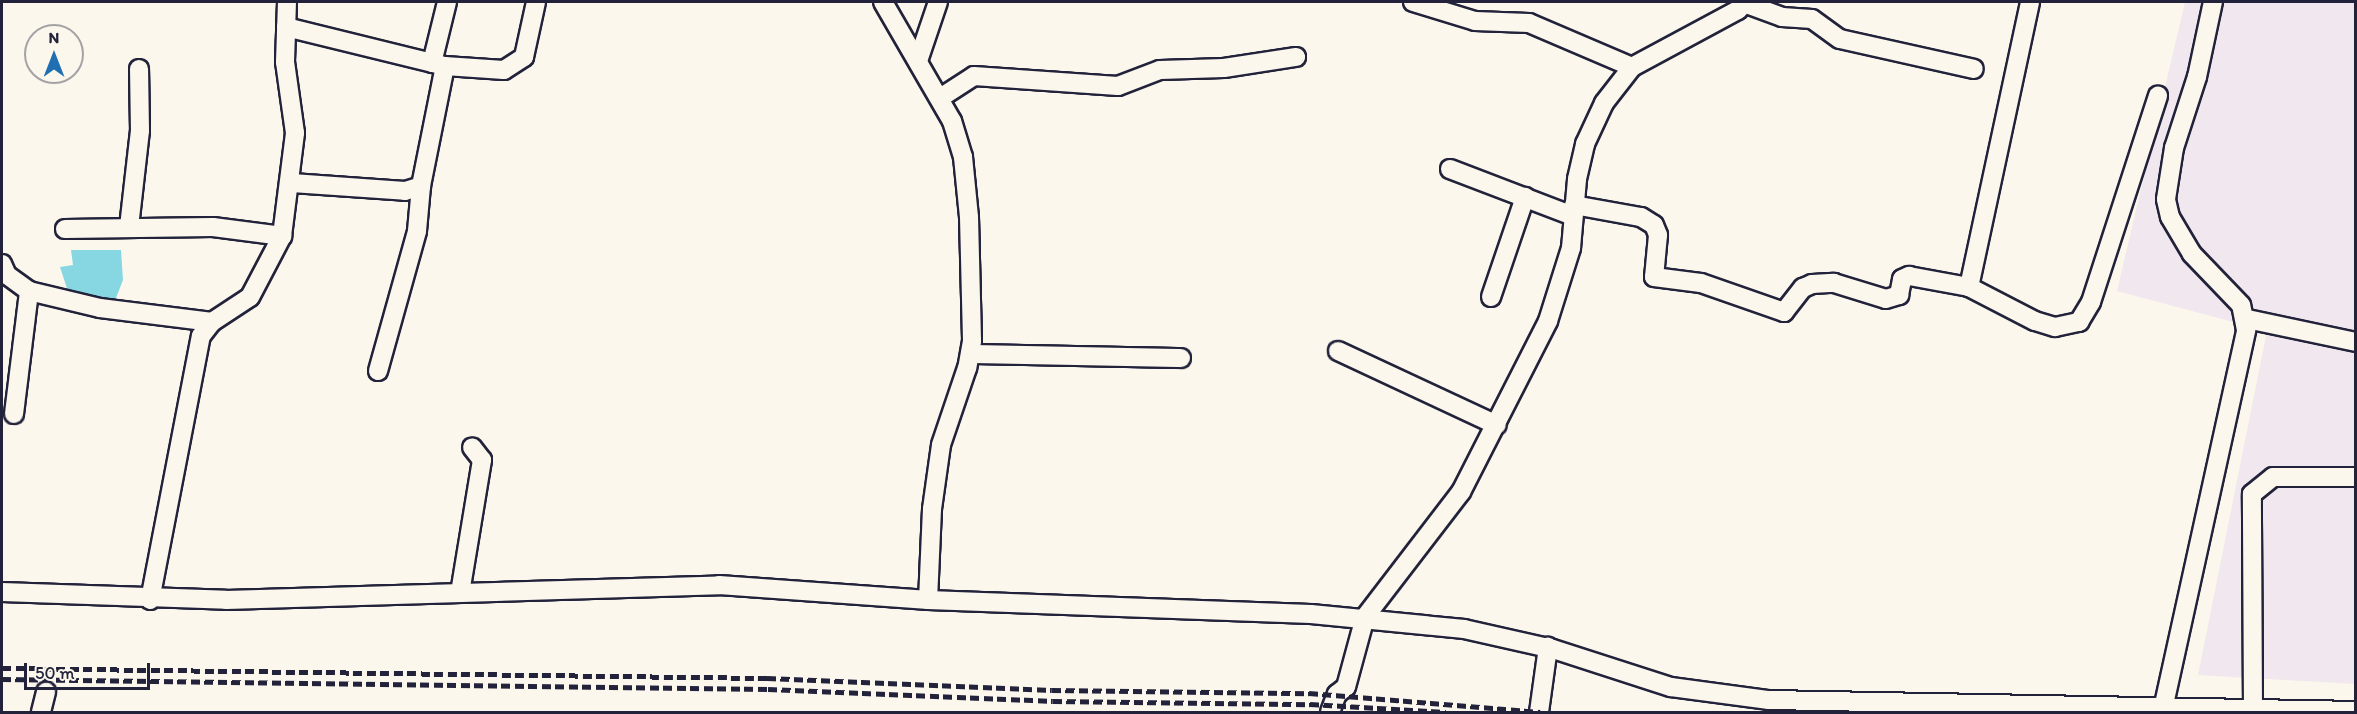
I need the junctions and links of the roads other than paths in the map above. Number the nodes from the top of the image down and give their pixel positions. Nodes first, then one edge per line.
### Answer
1 (287, 2) edge
2 (447, 2) edge
3 (536, 2) edge
4 (883, 2) edge
5 (938, 2) edge
6 (1413, 2) edge
7 (1745, 2) edge
8 (2030, 2) edge
9 (2213, 2) edge
10 (1447, 8) edge
11 (286, 27) junction
12 (1296, 57) dead end
13 (919, 58) junction
14 (439, 65) junction
15 (1632, 67) junction
16 (139, 69) dead end
17 (1974, 69) dead end
18 (2158, 96) dead end
19 (940, 98) junction
20 (1450, 169) dead end
21 (292, 183) junction
22 (421, 186) junction
23 (1525, 197) junction
24 (1574, 211) junction
25 (129, 227) junction
26 (65, 229) dead end
27 (282, 236) junction
28 (2, 264) edge
29 (1969, 287) junction
30 (29, 291) junction
31 (1491, 297) dead end
32 (2247, 319) junction
33 (212, 322) junction
34 (2355, 342) edge
35 (1338, 351) dead end
36 (970, 354) junction
37 (1181, 358) dead end
38 (378, 371) dead end
39 (14, 414) dead end
40 (1497, 425) junction
41 (472, 447) dead end
42 (2355, 477) edge
43 (2, 592) edge
44 (460, 593) junction
45 (150, 600) junction
46 (928, 600) junction
47 (1365, 617) junction
48 (1548, 647) junction
49 (46, 692) dead end
50 (2163, 709) junction
51 (2253, 710) junction
52 (2355, 711) edge
53 (41, 712) edge
54 (1330, 712) edge
55 (1539, 712) edge

1 - 11 street
2 - 14 street
3 - 14 street
4 - 13 street
5 - 13 street
6 - 10 street
7 - 15 street
7 - 17 street
8 - 29 street
9 - 32 street
10 - 15 street
11 - 14 street
11 - 21 street
12 - 19 street
13 - 19 street
14 - 22 street
15 - 24 street
16 - 25 street
18 - 29 street
19 - 36 street
20 - 23 street
21 - 22 street
21 - 27 street
22 - 38 street
23 - 24 street
23 - 31 street
24 - 29 street
24 - 40 street
25 - 26 street
25 - 27 street
27 - 33 street
28 - 30 street
30 - 33 street
30 - 39 street
32 - 34 street
32 - 50 street
33 - 45 street
35 - 40 street
36 - 37 street
36 - 46 street
40 - 47 street
41 - 44 street
42 - 51 street
43 - 45 street
44 - 45 street
44 - 46 street
46 - 47 street
47 - 48 street
47 - 54 street
48 - 50 street
48 - 55 street
49 - 53 street
50 - 51 street
51 - 52 street

